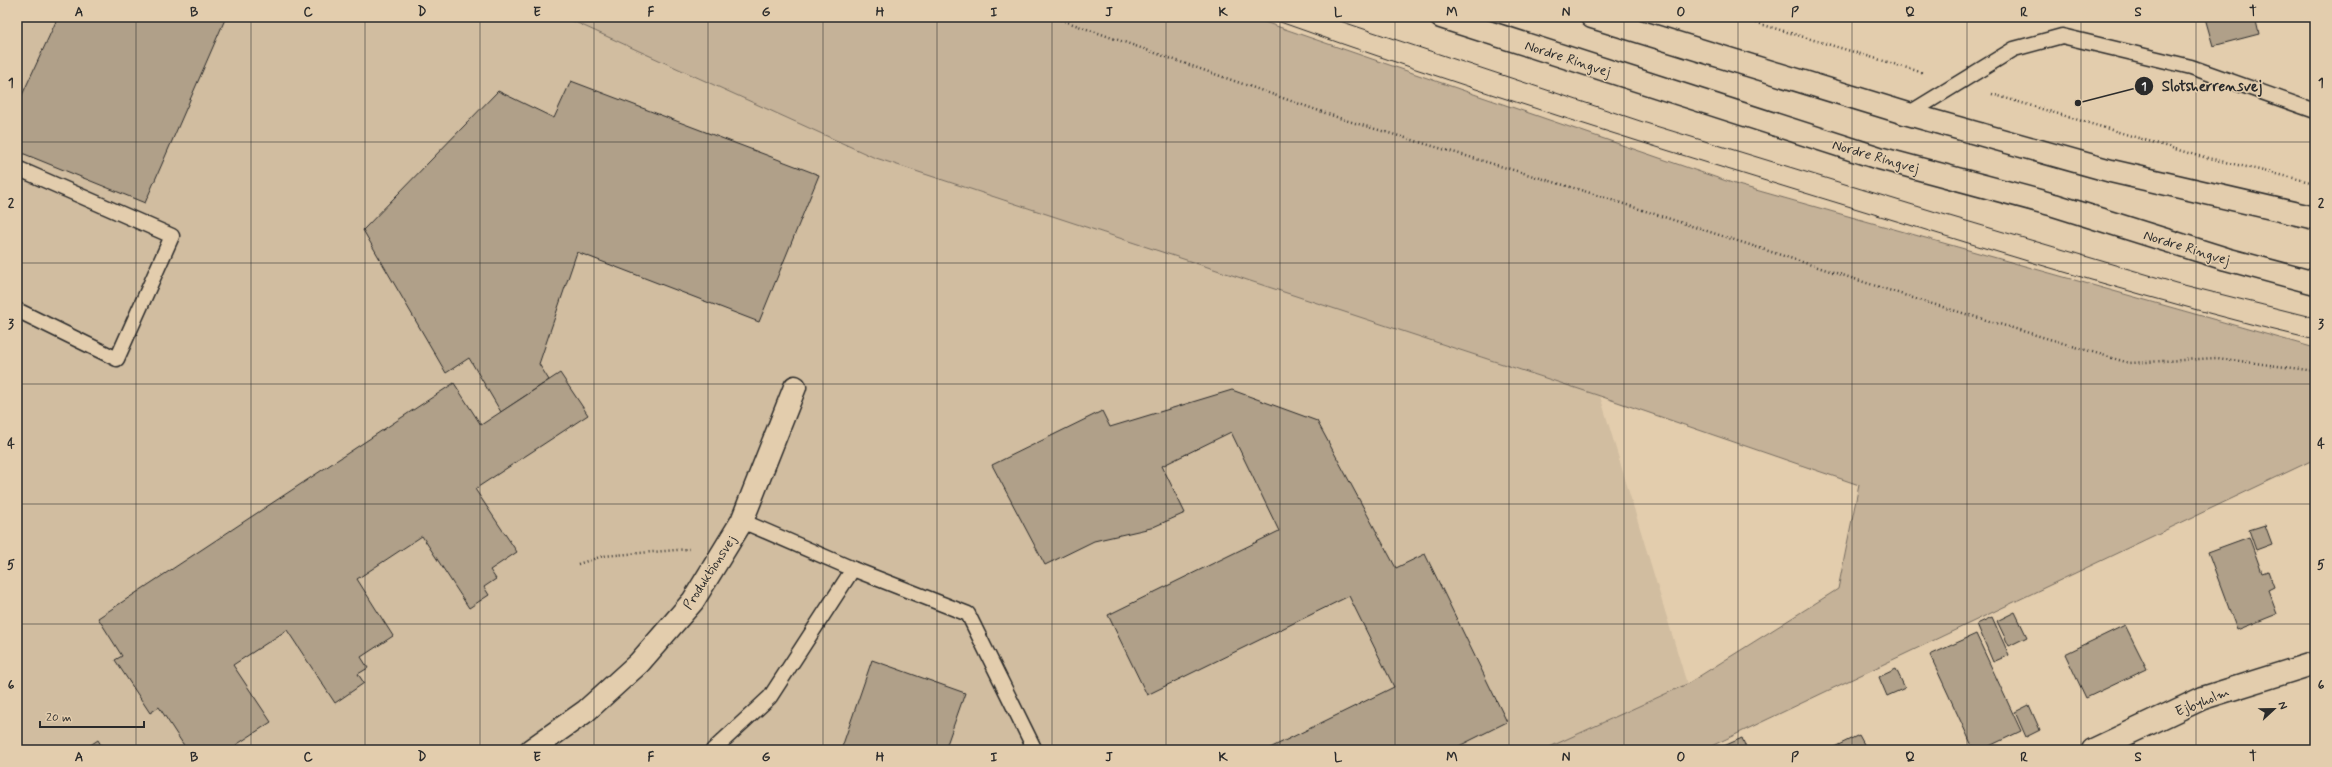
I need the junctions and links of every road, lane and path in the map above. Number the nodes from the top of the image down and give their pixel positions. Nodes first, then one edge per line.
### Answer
1 (1053, 17) edge
2 (1442, 17) edge
3 (1592, 17) edge
4 (1737, 17) edge
5 (1958, 83) junction
6 (2315, 111) edge
7 (1908, 114) junction
8 (17, 168) edge
9 (2315, 183) edge
10 (2315, 218) edge
11 (2315, 283) edge
12 (17, 310) edge
13 (2315, 371) edge
14 (795, 387) dead end
15 (742, 521) junction
16 (720, 557) junction
17 (578, 564) dead end
18 (853, 569) junction
19 (2315, 663) edge
20 (531, 750) edge
21 (713, 750) edge
22 (1035, 750) edge
23 (2093, 750) edge

1 - 13 path
2 - 11 main road, Nordre Ringvej
3 - 7 main road
4 - 5 path
5 - 6 lane
5 - 7 lane
5 - 9 path
7 - 10 main road
8 - 12 lane
14 - 15 main road, Produktionsvej
15 - 16 main road, Produktionsvej
15 - 18 lane
16 - 17 path
16 - 20 main road, Produktionsvej
18 - 21 lane
18 - 22 lane
19 - 23 main road, Ejbyholm

